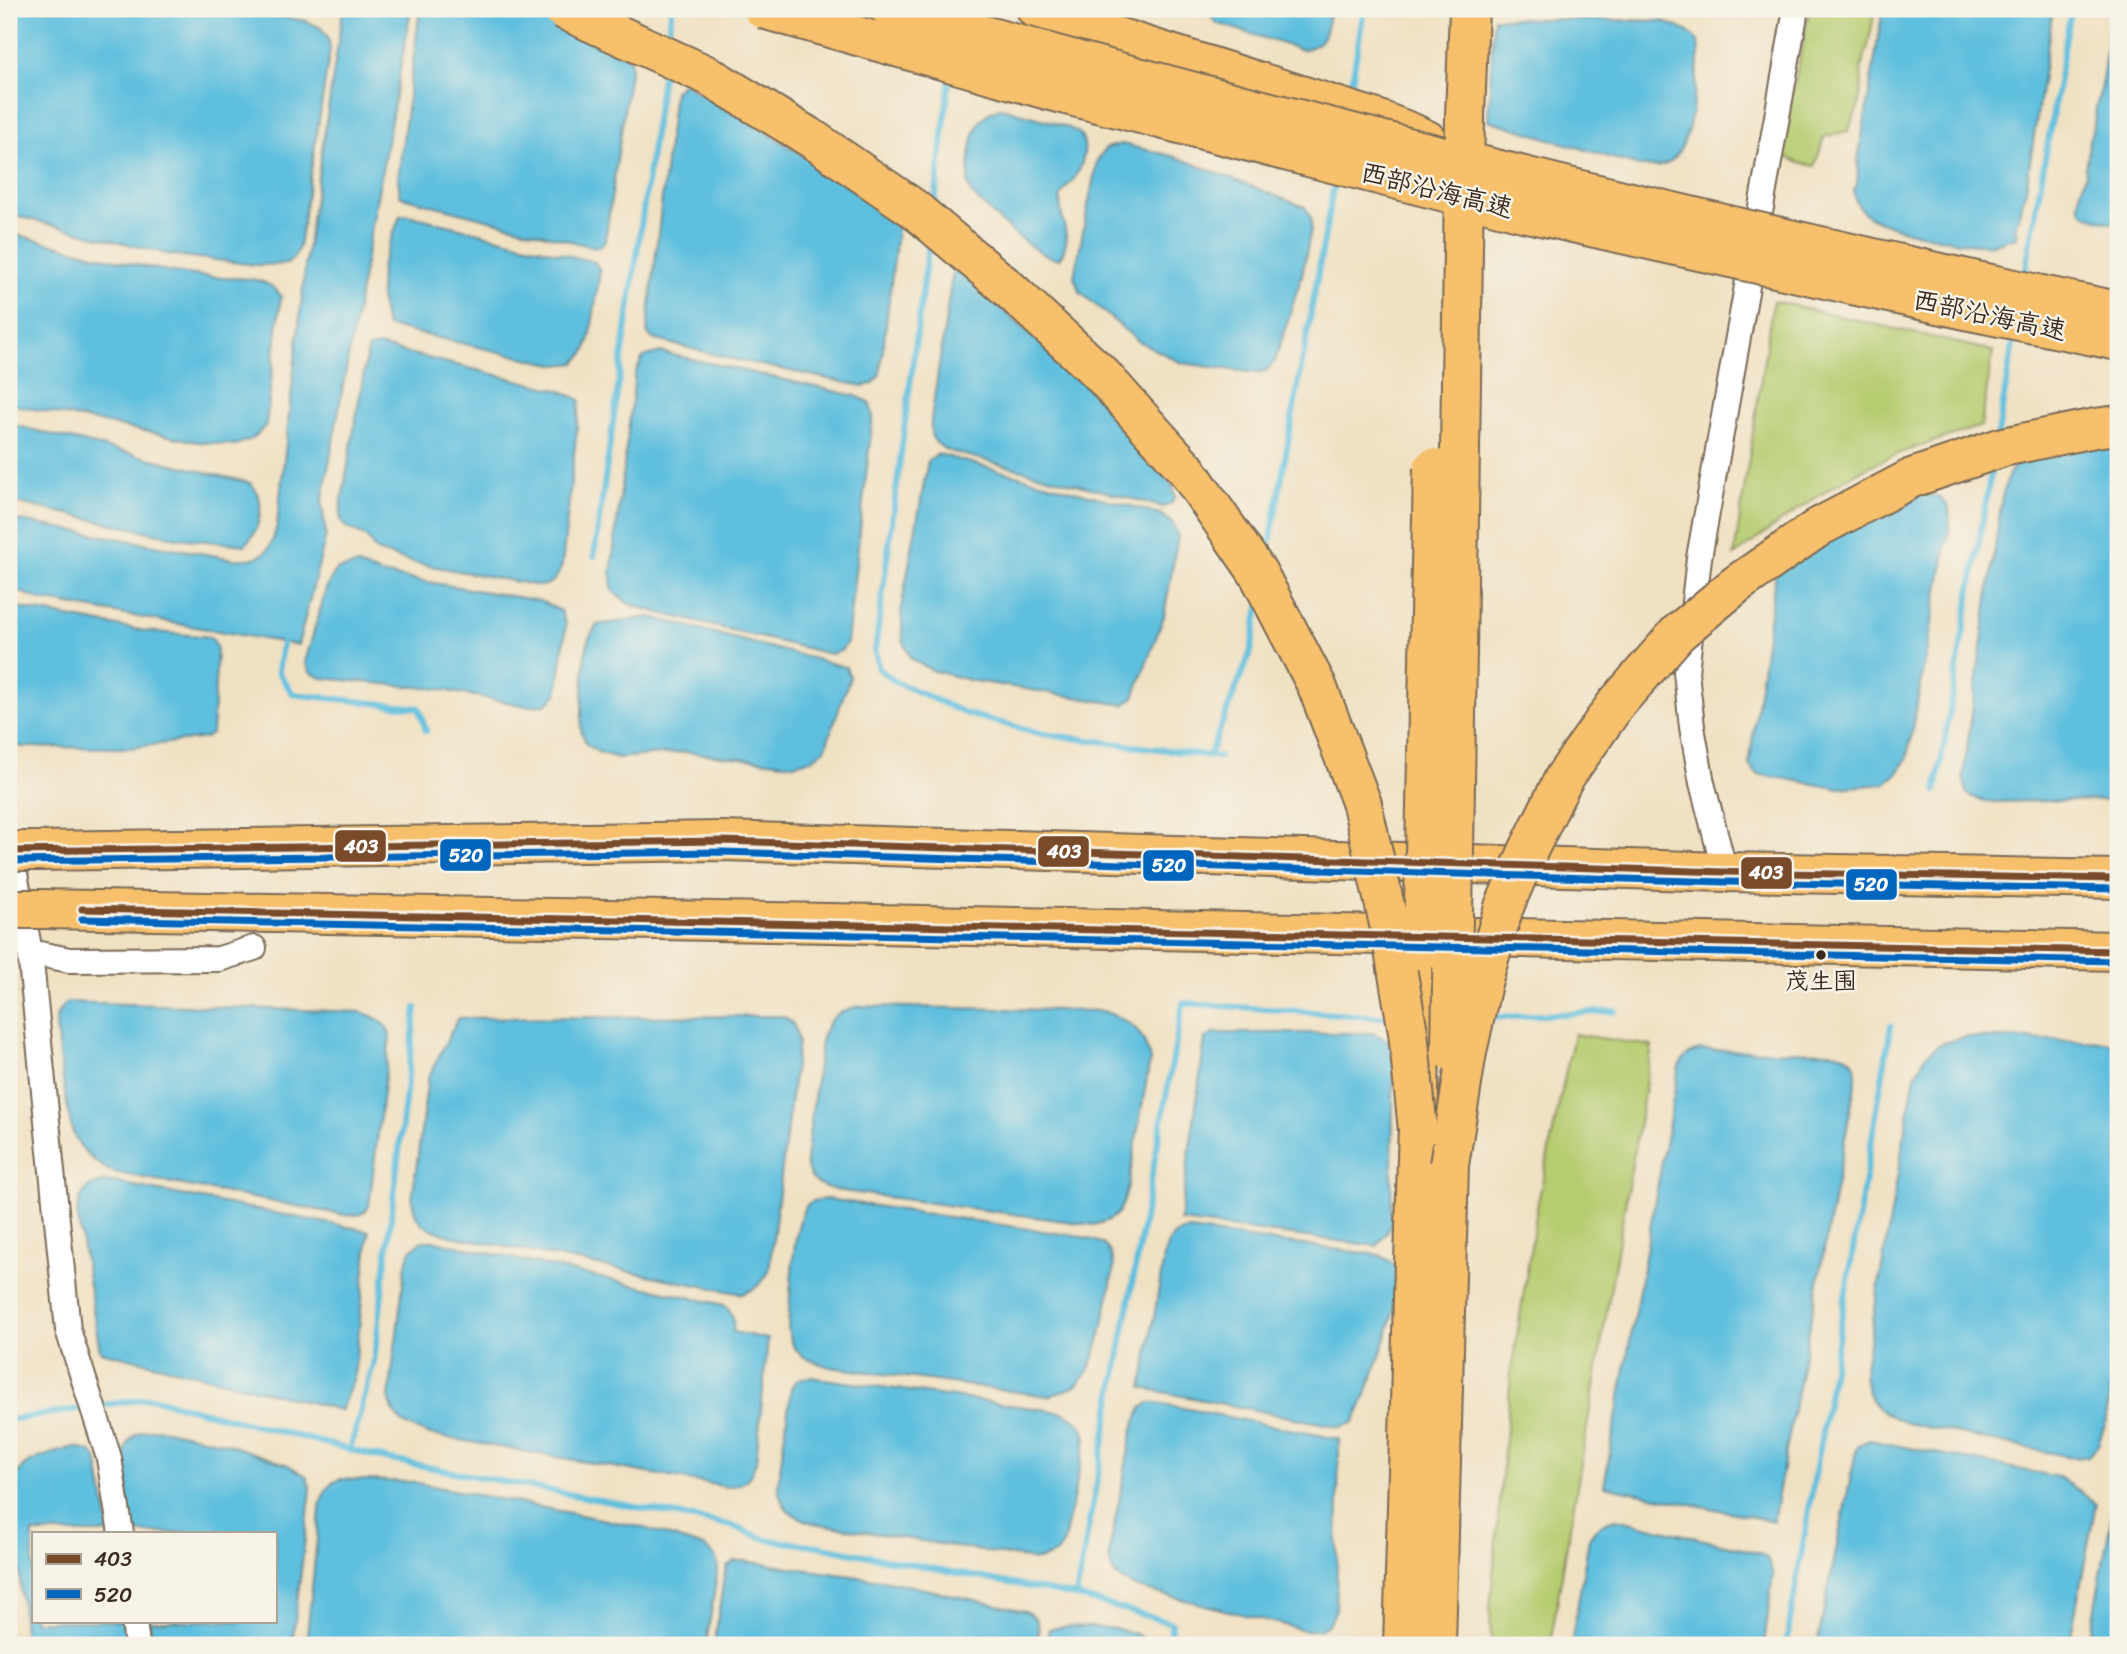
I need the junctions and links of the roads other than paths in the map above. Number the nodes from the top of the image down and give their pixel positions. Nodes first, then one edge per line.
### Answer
1 (562, 9) edge
2 (763, 9) edge
3 (890, 9) edge
4 (1036, 9) edge
5 (1444, 9) edge
6 (1469, 9) edge
7 (1796, 9) edge
8 (1436, 154) junction
9 (2118, 312) edge
10 (2118, 341) edge
11 (2118, 425) edge
12 (18, 848) edge
13 (1725, 872) junction
14 (2118, 879) edge
15 (25, 909) edge
16 (254, 948) dead end
17 (2118, 951) edge
18 (30, 952) junction
19 (1418, 1130) junction
20 (1449, 1166) junction
21 (1425, 1440) junction
22 (121, 1532) edge
23 (134, 1622) edge
24 (137, 1645) edge
25 (1403, 1645) edge
26 (1436, 1645) edge

1 - 19 highway, bridge
2 - 10 highway, 西部沿海高速, bridge
3 - 8 highway, 西部沿海高速, bridge
4 - 8 highway
5 - 19 highway, bridge
6 - 20 highway, bridge
7 - 13 street
8 - 9 highway, 西部沿海高速, bridge
11 - 20 highway, bridge
12 - 13 highway
12 - 18 street
13 - 14 highway
15 - 17 highway
16 - 18 street
18 - 22 street
19 - 21 highway
20 - 21 highway
21 - 25 highway
21 - 26 highway
23 - 24 street

